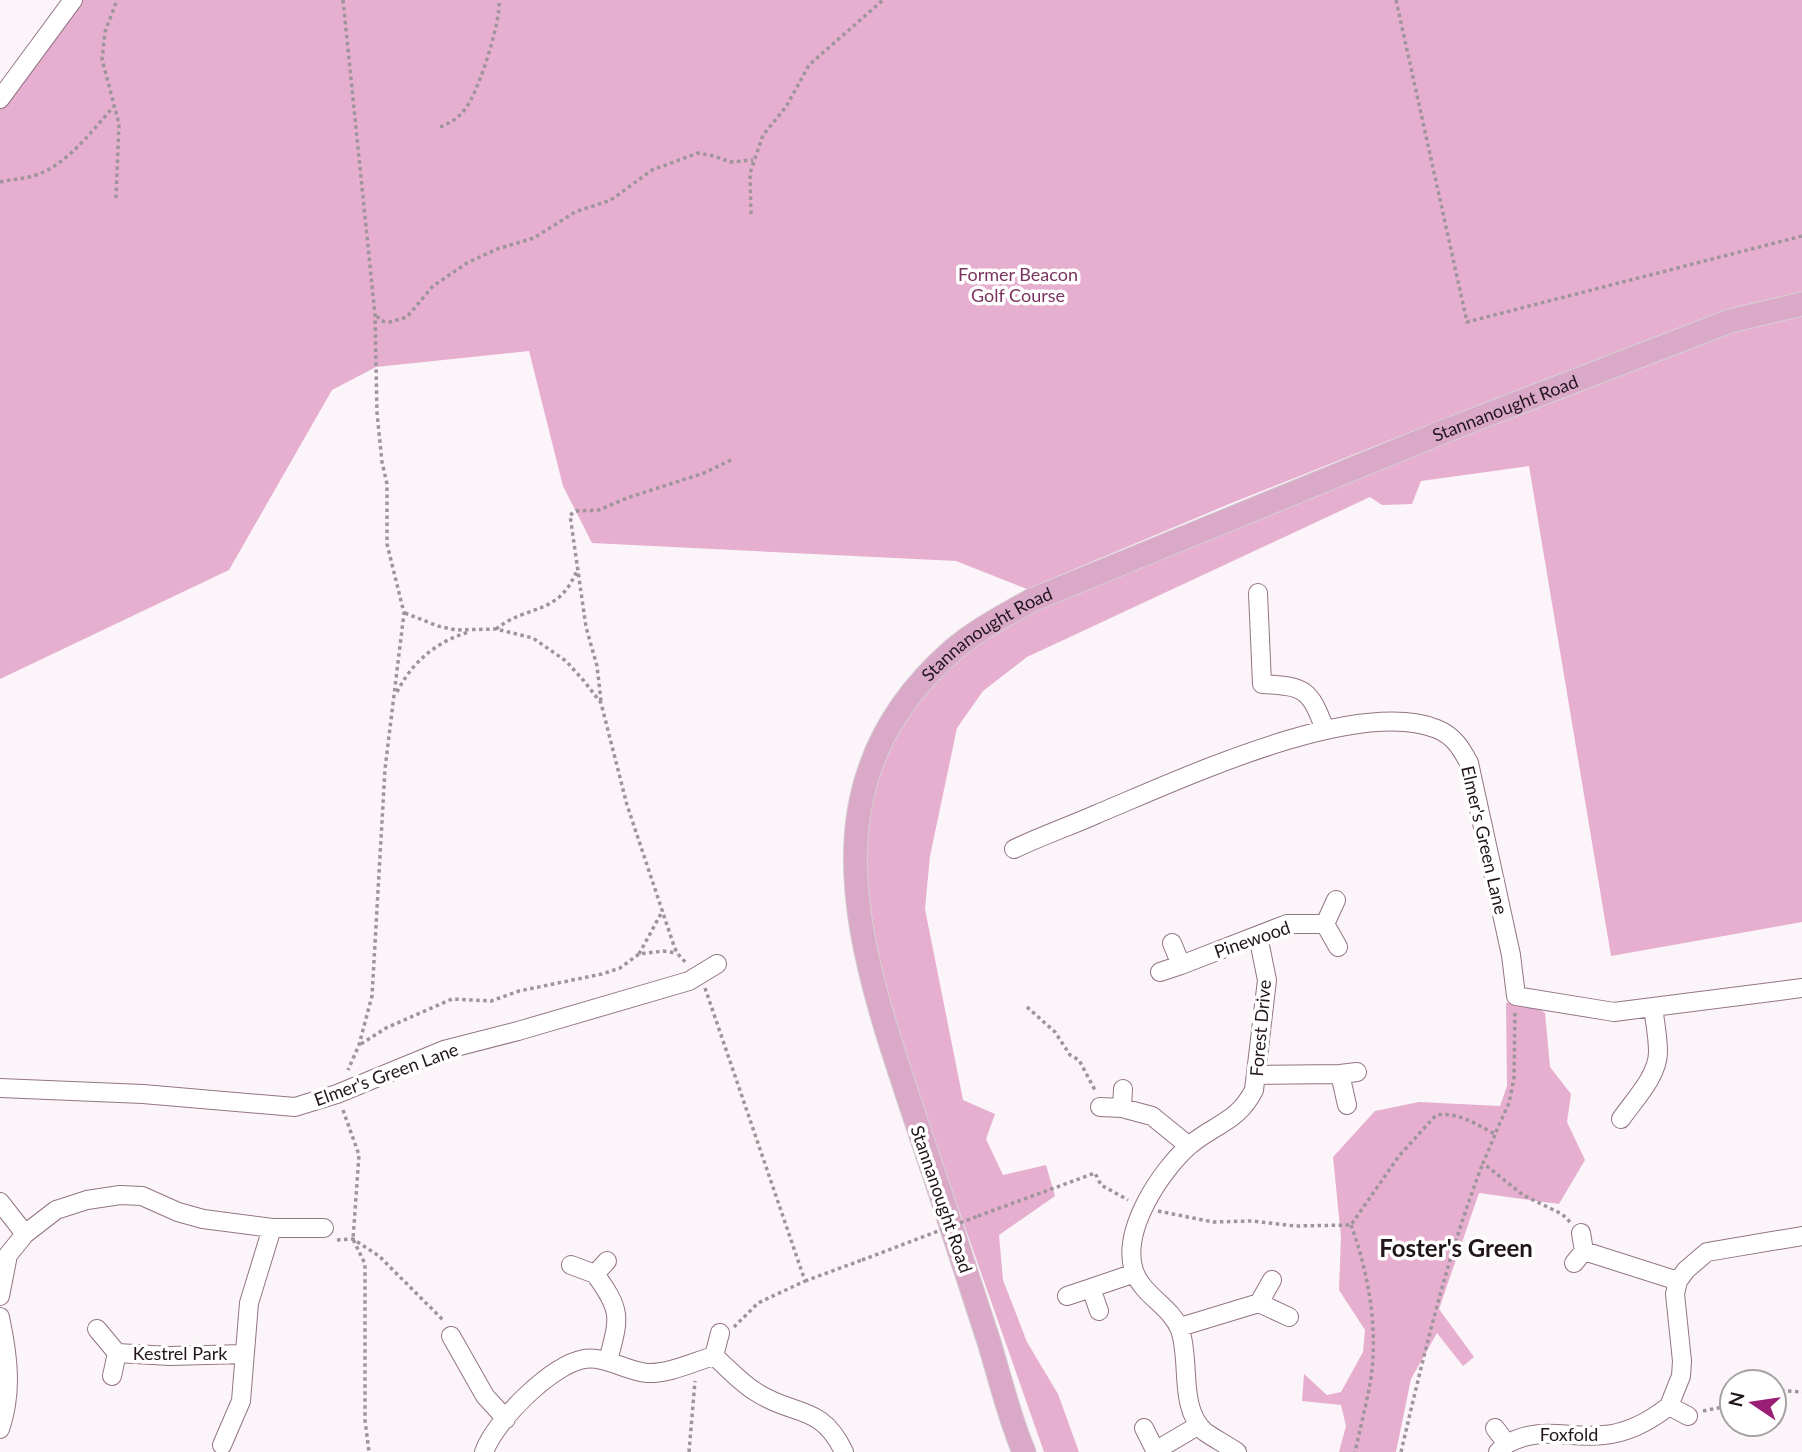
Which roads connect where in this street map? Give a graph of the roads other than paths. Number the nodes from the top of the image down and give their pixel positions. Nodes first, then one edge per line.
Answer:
1 (73, 0) edge
2 (0, 99) edge
3 (1802, 303) edge
4 (1258, 593) dead end
5 (1325, 730) junction
6 (1014, 849) dead end
7 (1336, 900) dead end
8 (1325, 924) junction
9 (1258, 936) junction
10 (1172, 943) dead end
11 (1338, 947) dead end
12 (717, 964) dead end
13 (1181, 965) junction
14 (1160, 972) dead end
15 (1802, 988) edge
16 (1653, 1007) junction
17 (1257, 1075) junction
18 (0, 1088) edge
19 (1123, 1089) dead end
20 (1347, 1105) dead end
21 (1100, 1107) road end
22 (1122, 1108) junction
23 (1621, 1119) dead end
24 (1189, 1146) junction
25 (0, 1202) edge
26 (272, 1228) junction
27 (324, 1228) dead end
28 (1581, 1233) road end
29 (25, 1234) junction
30 (1802, 1236) edge
31 (571, 1265) dead end
32 (1135, 1273) junction
33 (1272, 1280) dead end
34 (1678, 1281) junction
35 (1091, 1288) junction
36 (0, 1296) edge
37 (1067, 1296) dead end
38 (1259, 1303) junction
39 (1099, 1311) dead end
40 (0, 1317) edge
41 (1289, 1317) dead end
42 (1180, 1327) junction
43 (97, 1329) dead end
44 (720, 1333) road end
45 (451, 1336) road end
46 (117, 1353) junction
47 (244, 1354) junction
48 (706, 1359) junction
49 (608, 1361) junction
50 (112, 1376) dead end
51 (1669, 1406) junction
52 (1688, 1416) road end
53 (506, 1419) junction
54 (1199, 1424) junction
55 (1144, 1428) dead end
56 (1495, 1428) dead end
57 (0, 1429) edge
58 (222, 1445) dead end
59 (1021, 1448) edge
60 (1502, 1448) edge
61 (1156, 1451) edge
62 (484, 1452) edge
63 (844, 1452) edge
64 (1237, 1452) edge

1 - 2 street
3 - 59 main road, Stannanought Road
4 - 5 street
5 - 6 street, Elmer's Green Lane
5 - 16 street, Elmer's Green Lane
7 - 8 street
8 - 9 street, Pinewood
8 - 11 street
9 - 13 street, Pinewood
9 - 17 street, Forest Drive
10 - 13 street
12 - 18 street, Elmer's Green Lane
13 - 14 street, Pinewood
15 - 16 street
16 - 23 street
17 - 20 street
17 - 24 street, Forest Drive
19 - 22 street
21 - 22 street
22 - 24 street
24 - 32 street, Forest Drive
25 - 29 street
26 - 27 street
26 - 29 street
26 - 47 street, Kestrel Park
28 - 34 street
29 - 36 street
30 - 34 street
31 - 49 street
32 - 35 street
32 - 42 street
33 - 38 street
34 - 51 street
35 - 37 street
35 - 39 street
38 - 41 street
38 - 42 street
40 - 57 street
42 - 54 street
43 - 46 street, Kestrel Park
44 - 48 street
45 - 53 street
46 - 47 street, Kestrel Park
46 - 50 street, Kestrel Park
47 - 58 street, Kestrel Park
48 - 49 street
48 - 63 street
49 - 53 street
51 - 52 street
51 - 60 street, Foxfold
53 - 62 street
54 - 61 street
54 - 64 street
55 - 61 street
56 - 60 street, Foxfold

